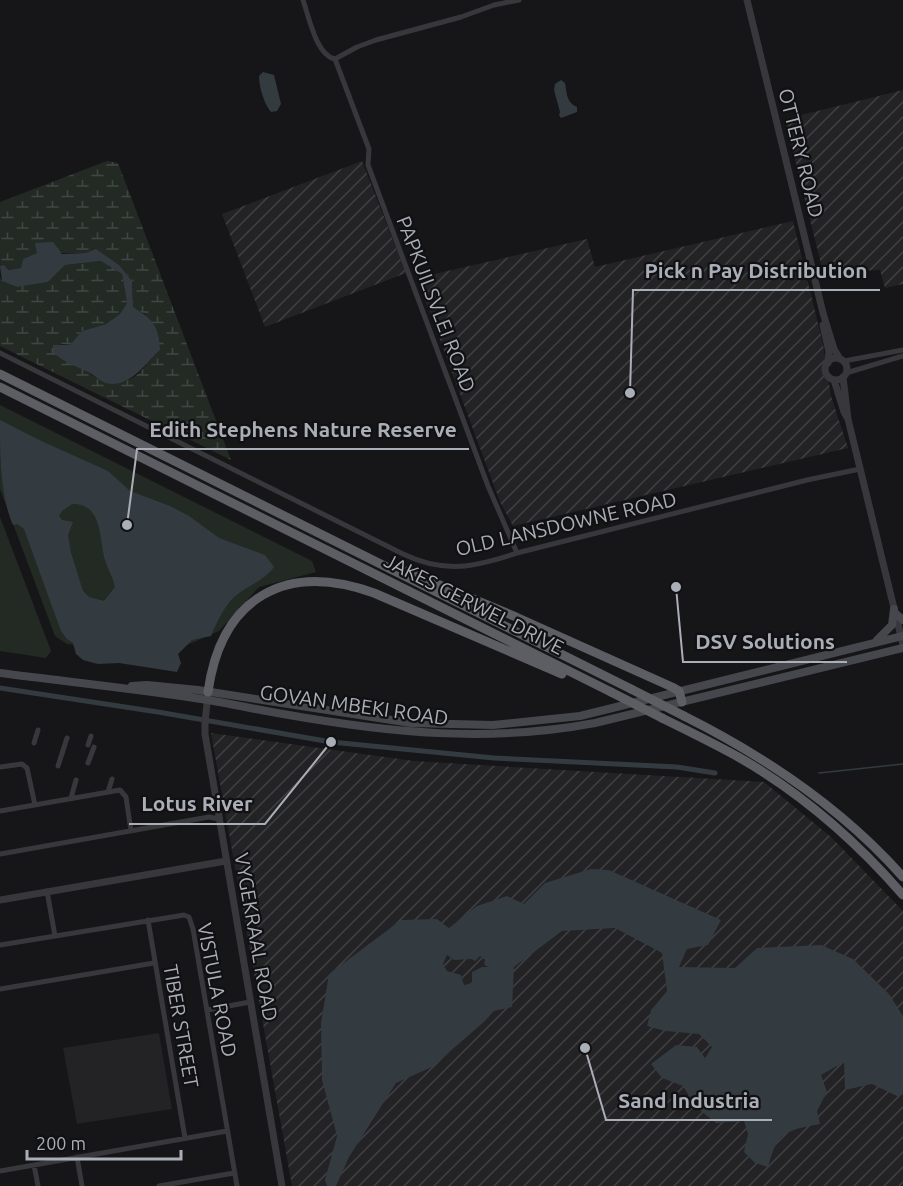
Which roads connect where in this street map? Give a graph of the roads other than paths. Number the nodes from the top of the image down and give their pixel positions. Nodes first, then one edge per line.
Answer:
1 (303, 0) edge
2 (519, 0) edge
3 (747, 0) edge
4 (335, 59) junction
5 (823, 313) junction
6 (903, 351) edge
7 (0, 353) edge
8 (903, 356) edge
9 (842, 360) junction
10 (828, 363) junction
11 (0, 374) edge
12 (845, 375) junction
13 (834, 380) junction
14 (0, 387) edge
15 (848, 419) junction
16 (860, 469) junction
17 (335, 541) junction
18 (517, 553) junction
19 (895, 611) junction
20 (903, 620) edge
21 (902, 642) edge
22 (873, 643) junction
23 (0, 673) edge
24 (607, 691) junction
25 (679, 691) junction
26 (207, 696) junction
27 (682, 702) junction
28 (38, 730) dead end
29 (91, 736) dead end
30 (67, 738) dead end
31 (34, 743) dead end
32 (88, 763) dead end
33 (58, 766) dead end
34 (0, 767) edge
35 (112, 779) dead end
36 (76, 780) dead end
37 (108, 792) junction
38 (71, 798) junction
39 (35, 805) junction
40 (0, 811) edge
41 (219, 819) junction
42 (131, 831) junction
43 (0, 854) edge
44 (226, 861) junction
45 (903, 877) edge
46 (47, 891) junction
47 (903, 895) edge
48 (0, 900) edge
49 (148, 920) junction
50 (55, 936) junction
51 (0, 945) edge
52 (154, 963) junction
53 (0, 989) edge
54 (250, 1002) junction
55 (207, 1010) junction
56 (227, 1131) junction
57 (185, 1138) junction
58 (76, 1157) junction
59 (34, 1165) junction
60 (0, 1171) edge
61 (234, 1173) junction
62 (38, 1186) edge
63 (81, 1186) edge
64 (159, 1186) edge
65 (237, 1186) edge
66 (282, 1186) edge

1 - 4 street
2 - 4 street
3 - 5 street, OTTERY ROAD
4 - 18 street, PAPKUILSVLEI ROAD
5 - 9 street, OTTERY ROAD
5 - 10 street, OTTERY ROAD
6 - 9 street
7 - 18 street, OLD LANSDOWNE ROAD
8 - 12 street
9 - 10 street
9 - 12 street
10 - 13 street
11 - 17 highway, JAKES GERWEL DRIVE
12 - 13 street
12 - 15 street
13 - 15 street
14 - 24 highway, JAKES GERWEL DRIVE
15 - 16 street
16 - 18 street, OLD LANSDOWNE ROAD
16 - 19 street
17 - 25 highway
17 - 45 highway, JAKES GERWEL DRIVE, bridge
19 - 20 main road
19 - 21 street
19 - 22 main road
21 - 22 main road, GOVAN MBEKI ROAD
21 - 27 main road, GOVAN MBEKI ROAD
22 - 25 main road, GOVAN MBEKI ROAD
23 - 26 main road, GOVAN MBEKI ROAD
24 - 26 highway
24 - 47 highway, JAKES GERWEL DRIVE, bridge
25 - 26 main road, GOVAN MBEKI ROAD
25 - 27 highway
26 - 27 main road, GOVAN MBEKI ROAD
26 - 41 street, VYGEKRAAL ROAD
28 - 31 street
29 - 32 street
30 - 33 street
34 - 39 street
35 - 37 street
36 - 38 street
37 - 38 street
37 - 42 street
38 - 39 street
39 - 40 street
41 - 42 street
41 - 44 street, VYGEKRAAL ROAD
42 - 43 street
44 - 46 street
44 - 54 street, VYGEKRAAL ROAD
46 - 48 street
46 - 50 street
49 - 50 street, VISTULA ROAD
49 - 52 street, TIBER STREET
49 - 55 street, VISTULA ROAD
50 - 51 street, VISTULA ROAD
52 - 53 street
52 - 57 street, TIBER STREET
54 - 55 street
54 - 66 street, VYGEKRAAL ROAD
55 - 56 street, VISTULA ROAD
56 - 57 street
56 - 61 street, VISTULA ROAD
57 - 58 street
58 - 59 street
58 - 63 street
59 - 60 street
59 - 62 street
61 - 64 street
61 - 65 street, VISTULA ROAD

